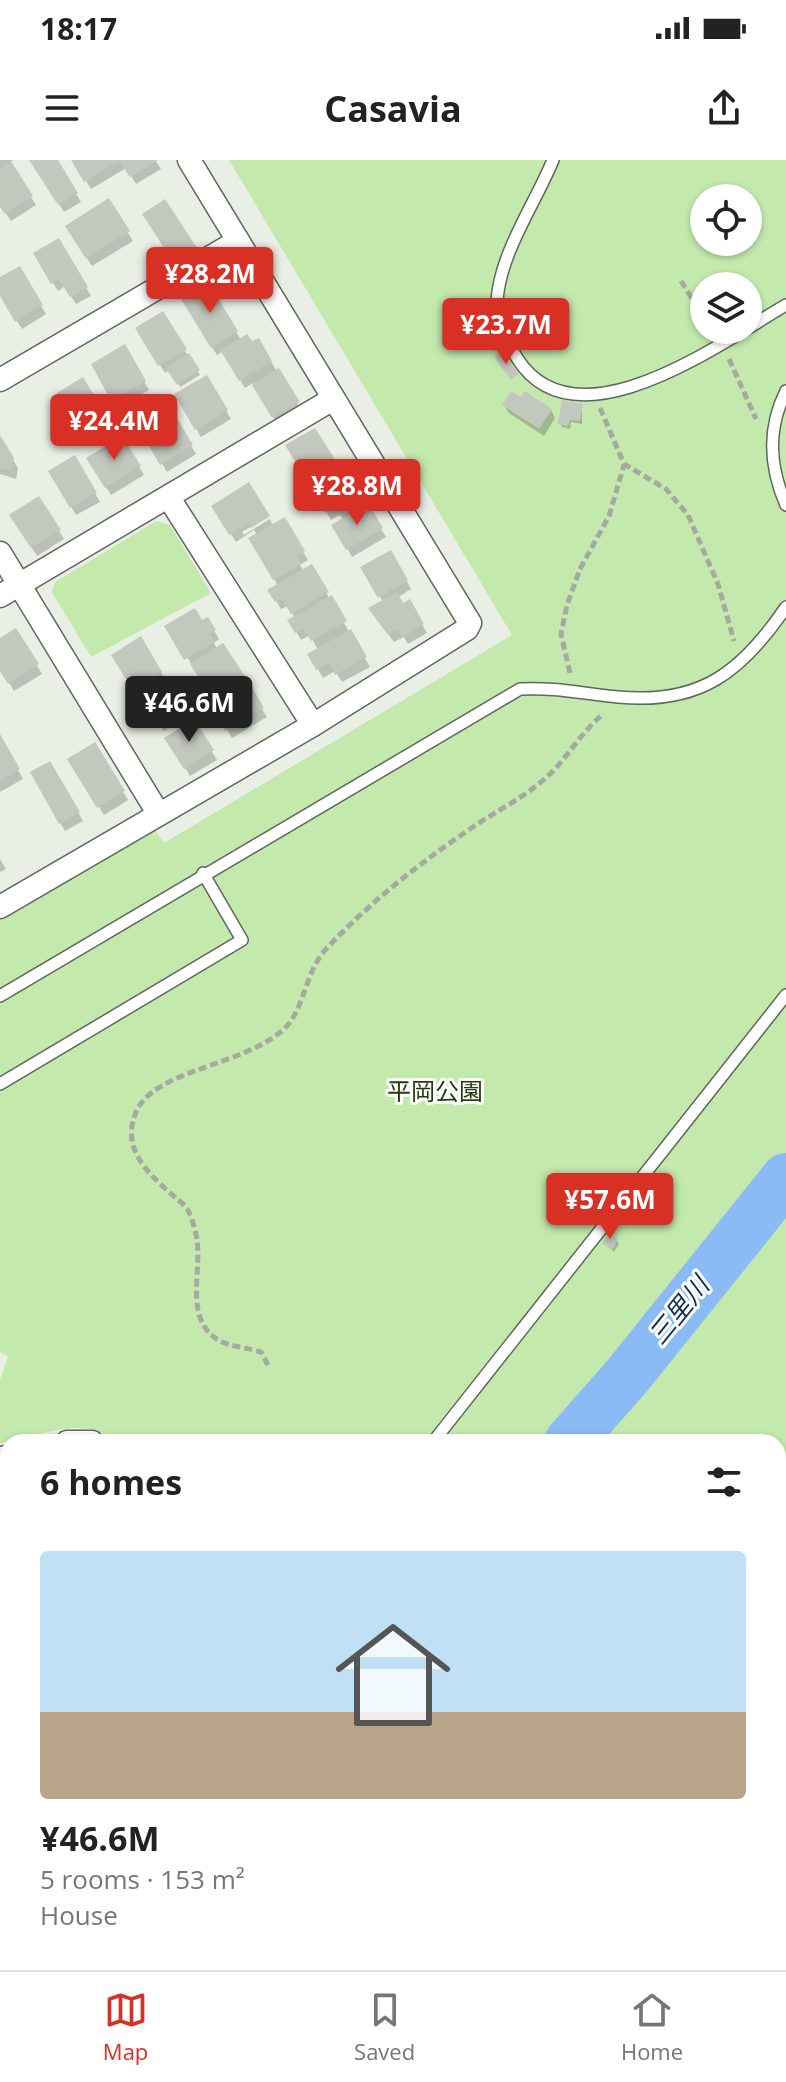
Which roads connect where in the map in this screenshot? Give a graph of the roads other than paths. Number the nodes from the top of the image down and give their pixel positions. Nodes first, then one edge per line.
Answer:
1 (189, 160) edge
2 (553, 160) edge
3 (238, 241) junction
4 (786, 305) edge
5 (0, 380) edge
6 (786, 391) edge
7 (333, 399) junction
8 (169, 498) junction
9 (786, 505) edge
10 (0, 553) edge
11 (10, 590) edge
12 (786, 607) edge
13 (313, 725) junction
14 (158, 813) junction
15 (203, 873) junction
16 (0, 907) edge
17 (786, 995) edge
18 (0, 996) edge
19 (0, 1084) edge
20 (439, 1434) edge

1 - 3 street
2 - 4 lane
3 - 5 street
3 - 7 street
6 - 9 lane
7 - 8 street
7 - 13 street
8 - 11 street
8 - 13 street
10 - 11 street
11 - 14 street
12 - 15 lane
13 - 14 street
14 - 16 street
15 - 18 lane
15 - 19 lane
17 - 20 lane

